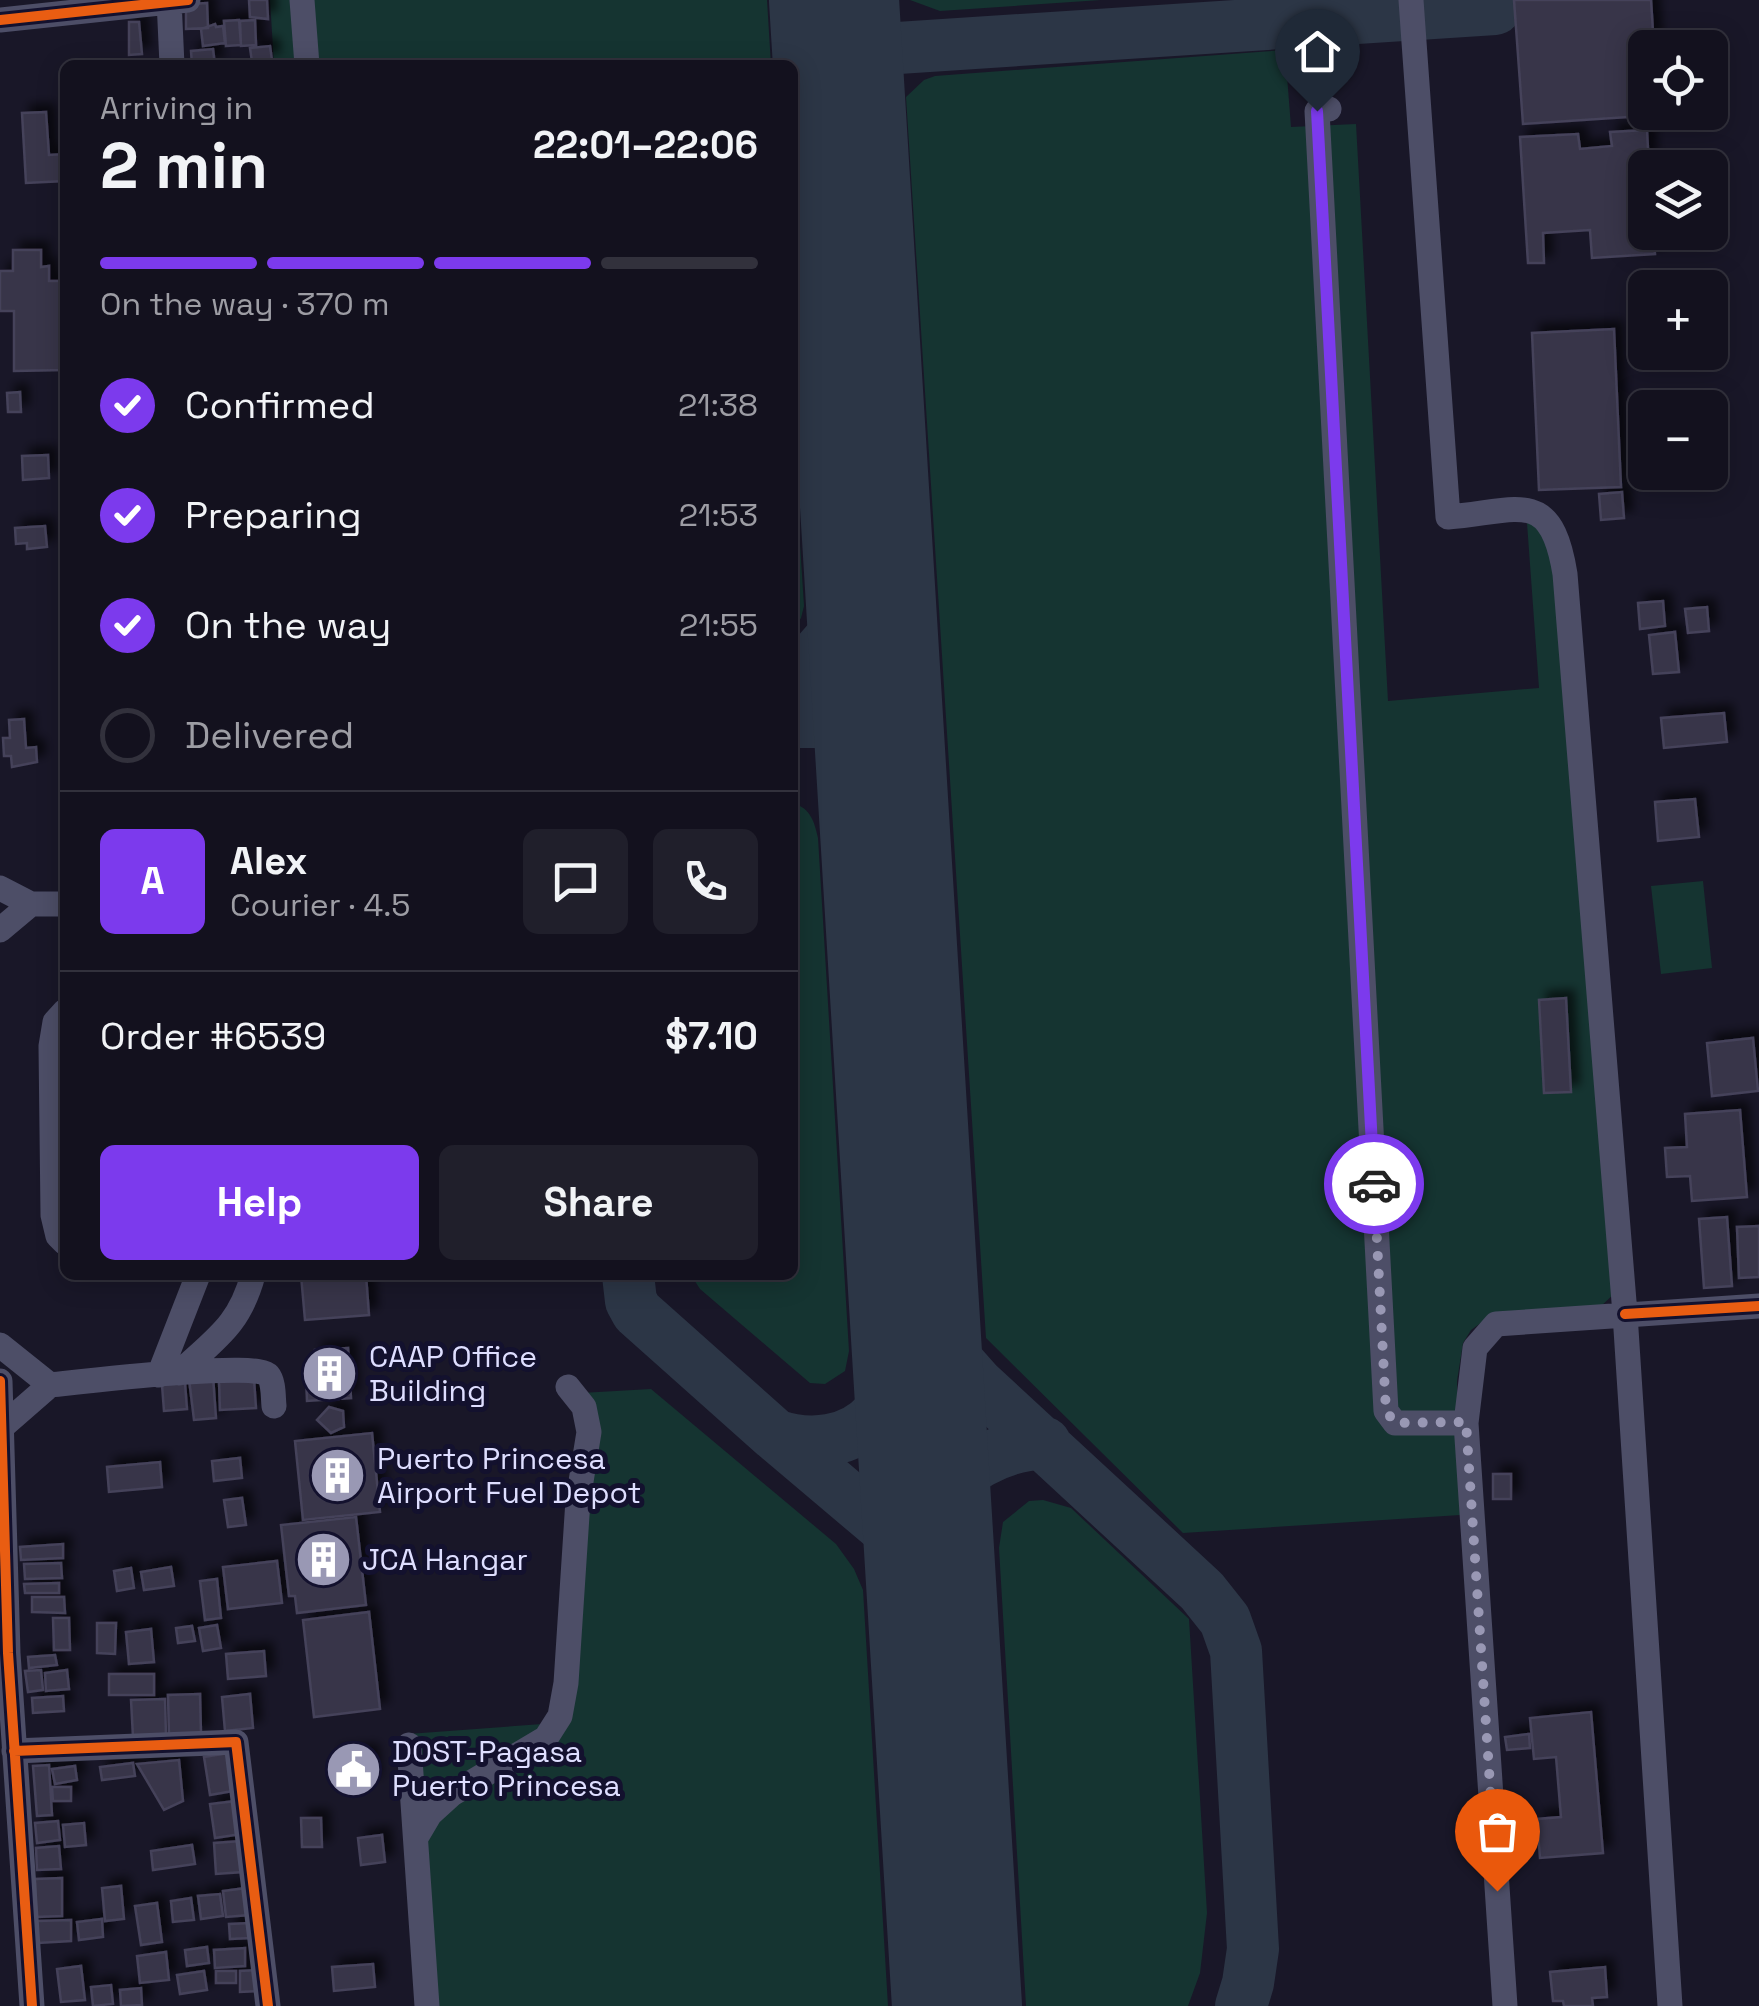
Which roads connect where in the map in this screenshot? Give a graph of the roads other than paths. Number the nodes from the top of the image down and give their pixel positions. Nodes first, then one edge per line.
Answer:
1 (302, 0) edge
2 (1412, 0) edge
3 (175, 1) edge
4 (0, 20) edge
5 (172, 60) edge
6 (306, 60) edge
7 (1329, 109) dead end
8 (0, 888) edge
9 (31, 904) junction
10 (60, 904) edge
11 (0, 930) edge
12 (60, 1016) edge
13 (60, 1238) edge
14 (197, 1280) edge
15 (252, 1280) edge
16 (1759, 1306) edge
17 (1625, 1314) junction
18 (0, 1345) edge
19 (169, 1374) junction
20 (0, 1381) edge
21 (50, 1385) junction
22 (568, 1387) dead end
23 (274, 1406) dead end
24 (1466, 1422) junction
25 (3, 1426) junction
26 (4, 1653) edge
27 (409, 1745) dead end
28 (14, 1750) junction
29 (416, 1836) junction
30 (32, 2006) edge
31 (268, 2006) edge
32 (427, 2006) edge
33 (1505, 2006) edge
34 (1670, 2006) edge

1 - 6 street
2 - 17 street
3 - 4 street
3 - 5 street
7 - 24 street
8 - 9 street
9 - 10 street
9 - 11 street
12 - 13 street
14 - 19 street
15 - 19 street
16 - 17 street
17 - 24 street
17 - 34 street
18 - 21 street
19 - 21 street
19 - 23 street
20 - 25 street
21 - 25 street
22 - 29 street
24 - 33 street
25 - 26 street
26 - 28 street
27 - 29 street
28 - 30 street
28 - 31 street
29 - 32 street

